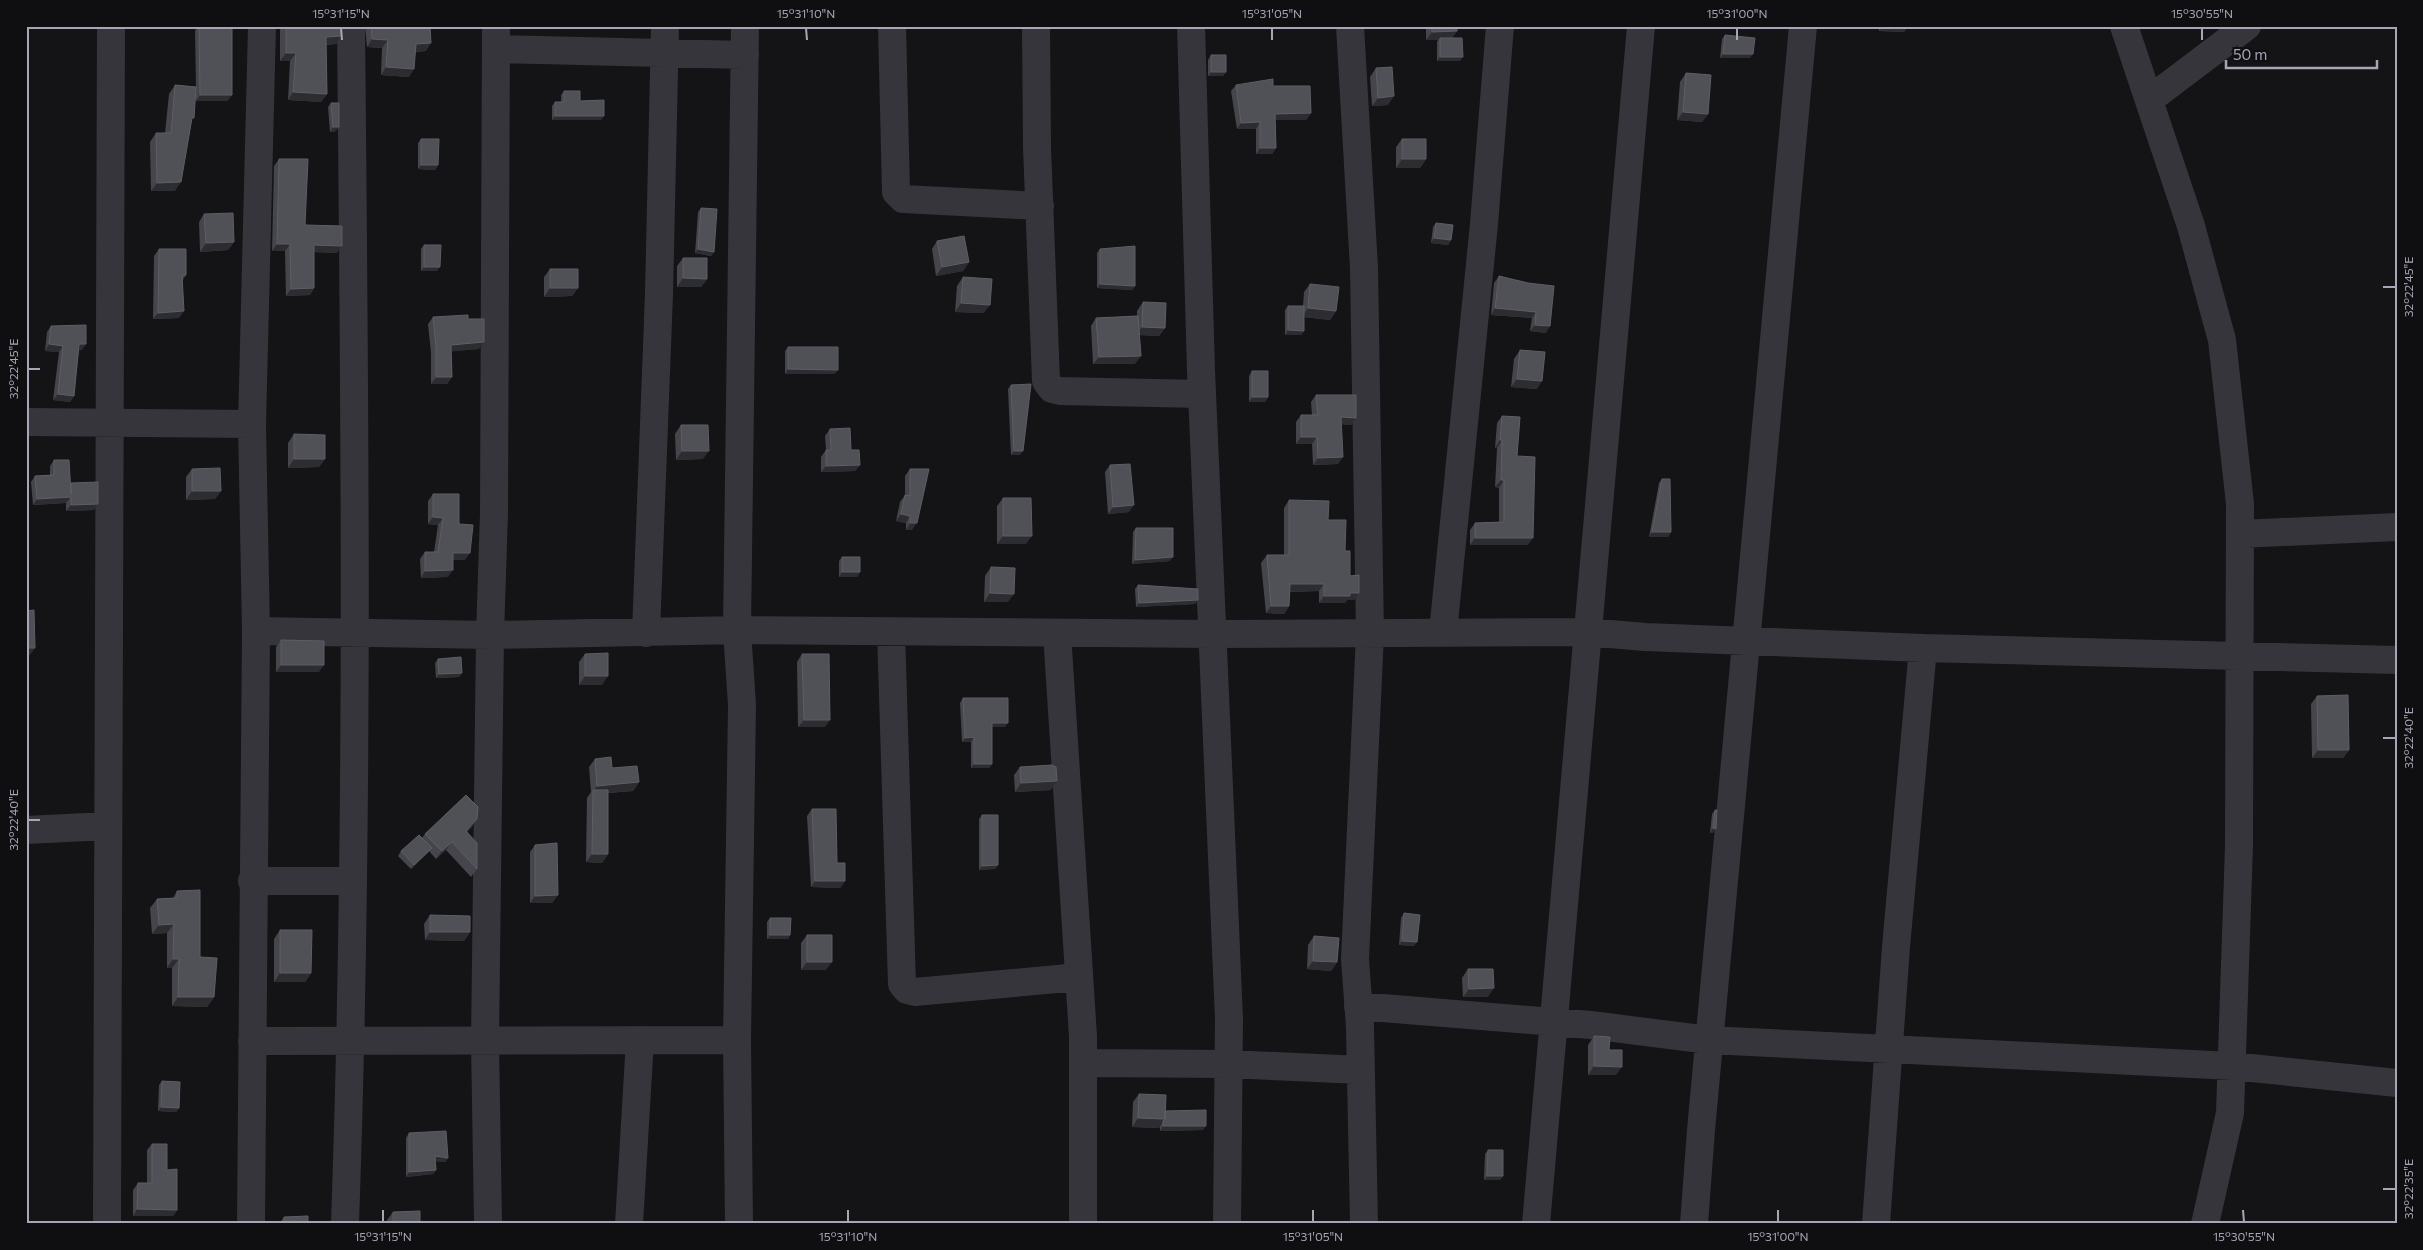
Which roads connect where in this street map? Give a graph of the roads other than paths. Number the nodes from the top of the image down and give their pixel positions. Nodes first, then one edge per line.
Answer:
1 (111, 26) edge
2 (262, 26) edge
3 (351, 26) edge
4 (665, 26) edge
5 (745, 26) edge
6 (892, 26) edge
7 (1036, 26) edge
8 (1191, 26) edge
9 (1350, 26) edge
10 (1500, 26) edge
11 (1641, 26) edge
12 (1803, 26) edge
13 (2124, 26) edge
14 (2247, 26) edge
15 (496, 37) edge
16 (666, 53) junction
17 (745, 56) junction
18 (2149, 100) junction
19 (1040, 206) junction
20 (1202, 394) junction
21 (26, 422) edge
22 (109, 424) junction
23 (252, 424) junction
24 (2397, 527) edge
25 (2240, 534) junction
26 (737, 630) junction
27 (256, 631) junction
28 (356, 632) junction
29 (891, 632) junction
30 (1443, 632) junction
31 (1587, 632) junction
32 (646, 633) junction
33 (1058, 633) junction
34 (1212, 634) junction
35 (1370, 634) junction
36 (490, 635) junction
37 (1745, 641) junction
38 (1923, 648) junction
39 (2241, 656) junction
40 (2397, 660) edge
41 (107, 826) junction
42 (26, 830) edge
43 (252, 880) junction
44 (352, 881) junction
45 (1079, 977) junction
46 (1358, 1006) junction
47 (1552, 1022) junction
48 (640, 1040) junction
49 (737, 1040) junction
50 (1709, 1040) junction
51 (252, 1041) junction
52 (350, 1041) junction
53 (485, 1042) junction
54 (1888, 1050) junction
55 (1083, 1063) junction
56 (1229, 1064) junction
57 (2232, 1066) junction
58 (1361, 1070) junction
59 (2397, 1083) edge
60 (107, 1224) edge
61 (251, 1224) edge
62 (345, 1224) edge
63 (488, 1224) edge
64 (629, 1224) edge
65 (739, 1224) edge
66 (1083, 1224) edge
67 (1227, 1224) edge
68 (1364, 1224) edge
69 (1536, 1224) edge
70 (1694, 1224) edge
71 (1876, 1224) edge
72 (2205, 1224) edge

1 - 22 street
2 - 23 street
3 - 28 street
4 - 16 street
5 - 17 street
6 - 19 street
7 - 19 street
8 - 20 street
9 - 35 street
10 - 30 street
11 - 31 street
12 - 37 street
13 - 18 street
14 - 18 street
15 - 16 street
15 - 36 street
16 - 17 street
16 - 32 street
17 - 26 street
18 - 25 street
19 - 20 street
20 - 34 street
21 - 22 street
22 - 23 street
22 - 41 street
23 - 27 street
24 - 25 street
25 - 39 street
26 - 29 street
26 - 32 street
26 - 49 street
27 - 28 street
27 - 43 street
28 - 36 street
28 - 44 street
29 - 33 street
29 - 45 street
30 - 31 street
30 - 35 street
31 - 37 street
31 - 47 street
32 - 36 street
33 - 34 street
33 - 45 street
34 - 35 street
34 - 56 street
35 - 46 street
36 - 53 street
37 - 38 street
37 - 50 street
38 - 39 street
38 - 54 street
39 - 40 street
39 - 57 street
41 - 42 street
41 - 60 street
43 - 44 street
43 - 51 street
44 - 52 street
45 - 55 street
46 - 47 street
46 - 58 street
47 - 50 street
47 - 69 street
48 - 49 street
48 - 53 street
48 - 64 street
49 - 65 street
50 - 54 street
50 - 70 street
51 - 52 street
51 - 61 street
52 - 53 street
52 - 62 street
53 - 63 street
54 - 57 street
54 - 71 street
55 - 56 street
55 - 66 street
56 - 58 street
56 - 67 street
57 - 59 street
57 - 72 street
58 - 68 street

